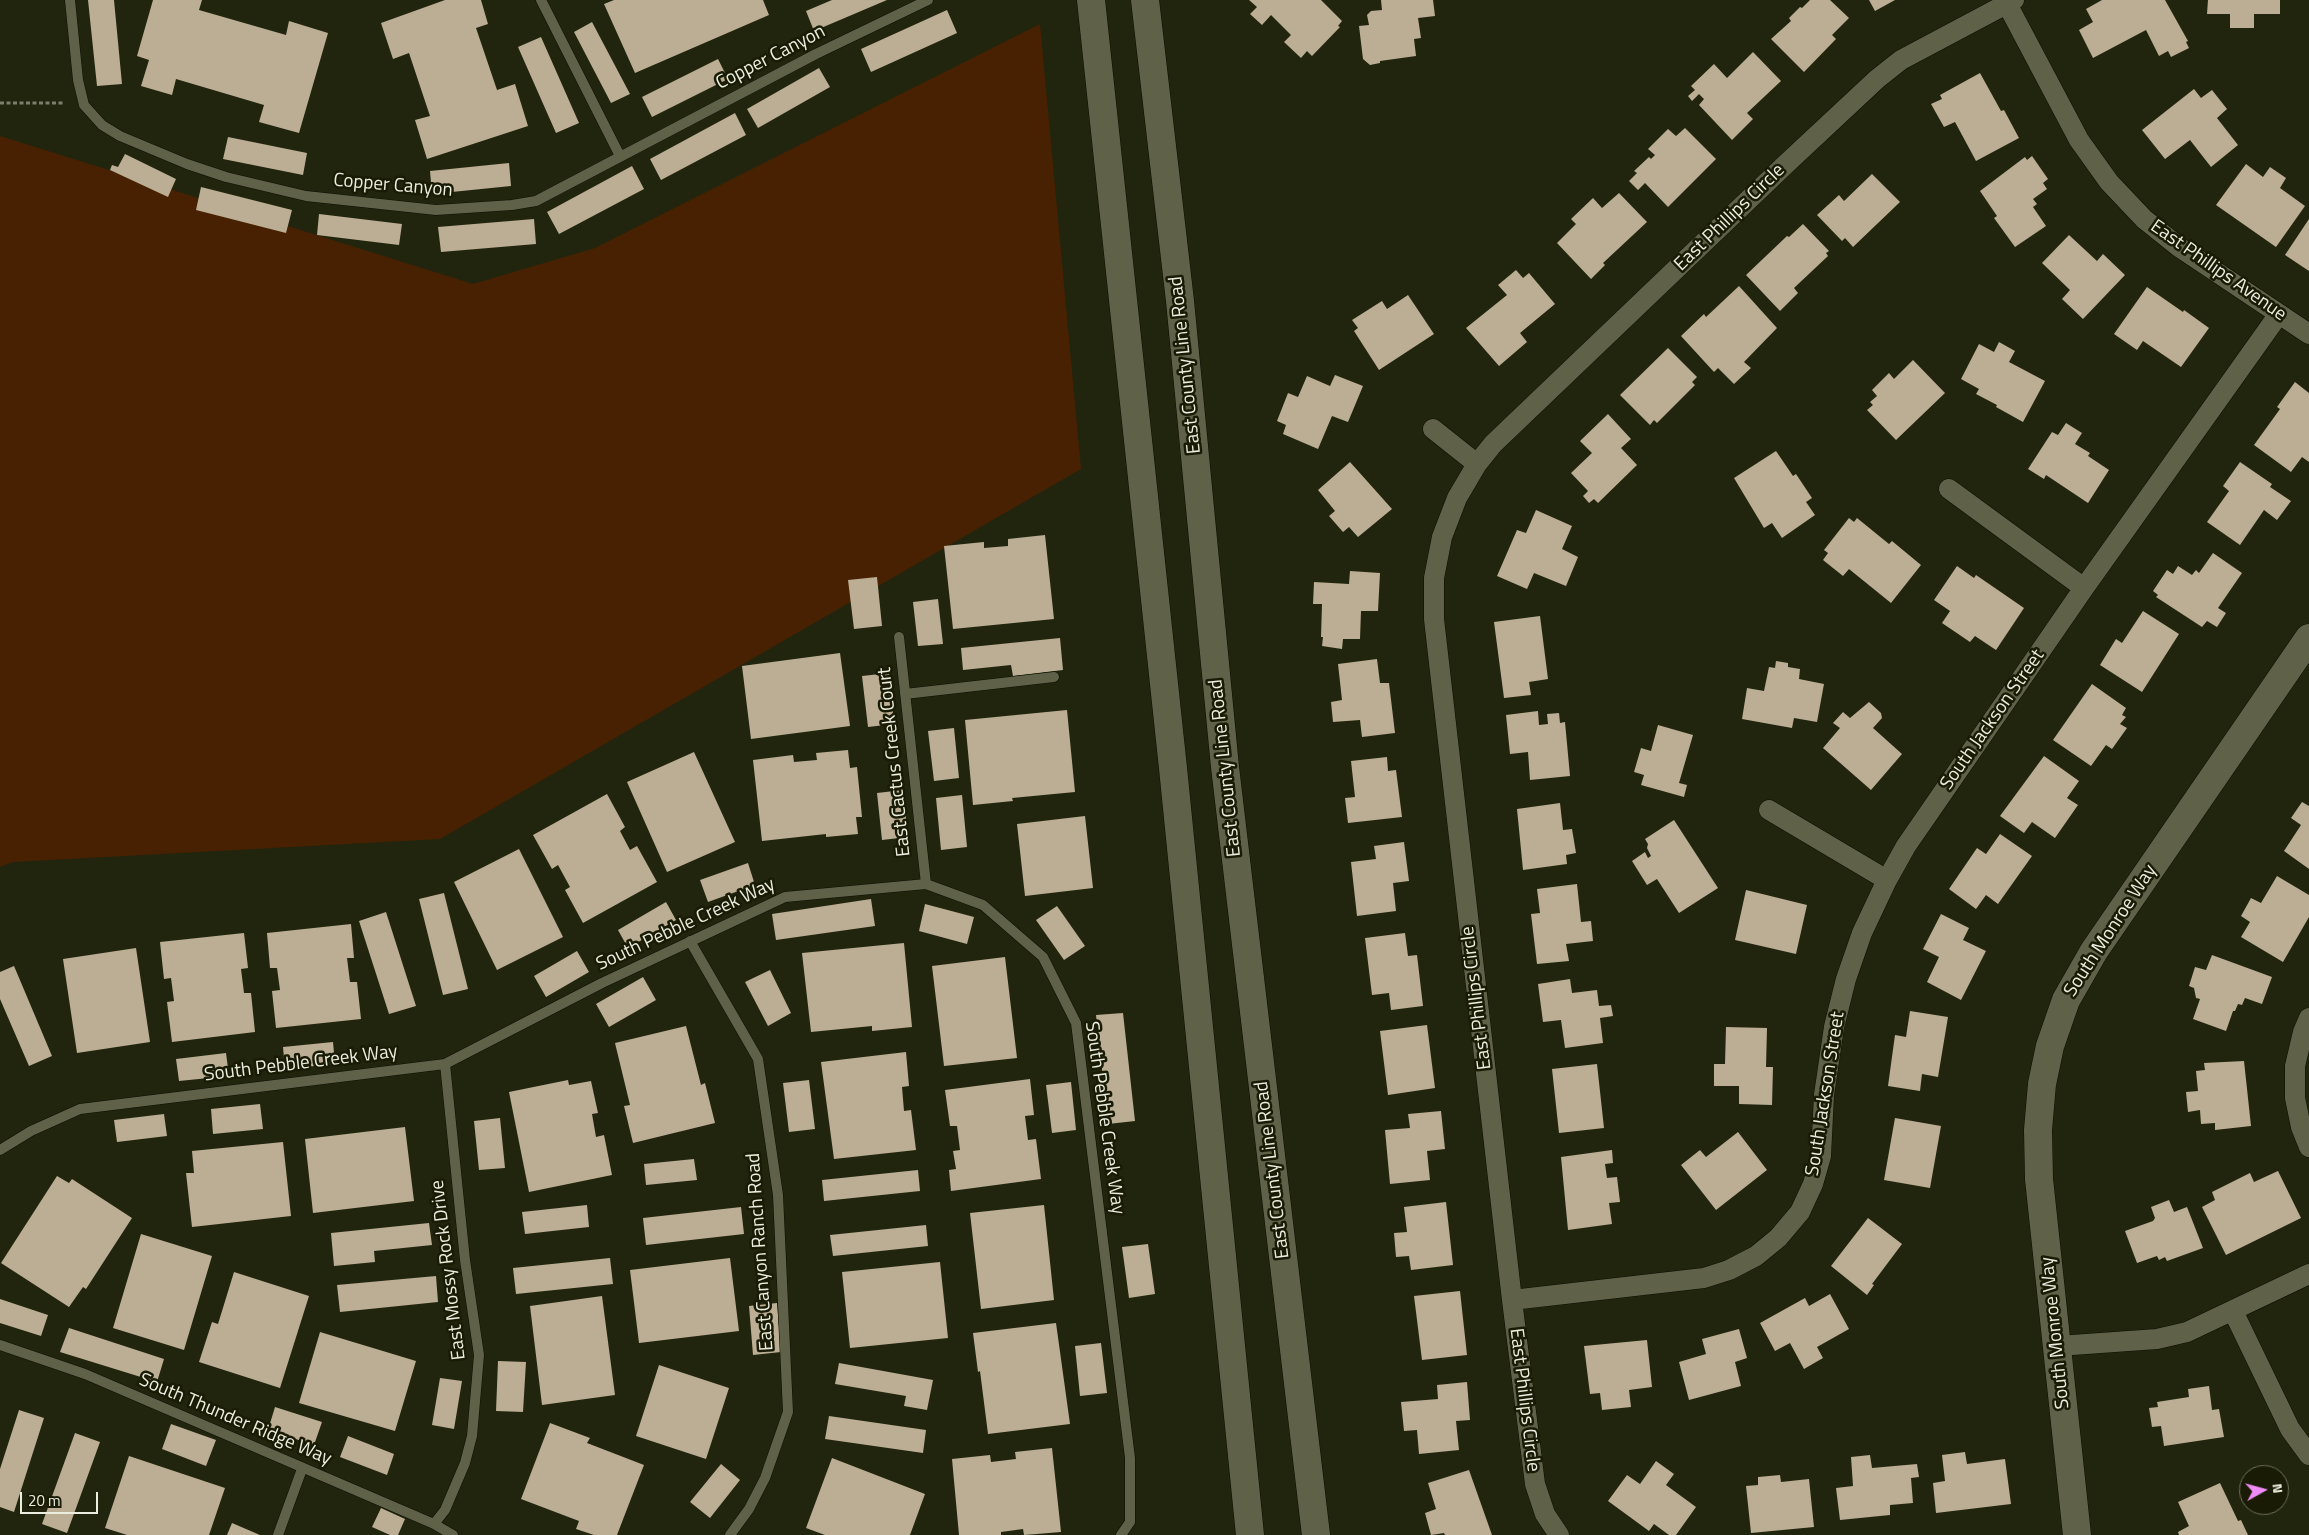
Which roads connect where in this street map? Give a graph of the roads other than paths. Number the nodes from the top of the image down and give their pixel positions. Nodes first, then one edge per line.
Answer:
1 (70, 0) edge
2 (541, 0) edge
3 (928, 0) edge
4 (1091, 0) edge
5 (1145, 0) edge
6 (2008, 1) edge
7 (620, 156) junction
8 (2279, 314) junction
9 (2309, 334) edge
10 (1433, 429) dead end
11 (1477, 464) junction
12 (1949, 489) dead end
13 (2084, 588) junction
14 (899, 637) dead end
15 (2309, 638) edge
16 (1054, 677) dead end
17 (905, 694) junction
18 (1769, 810) dead end
19 (1887, 880) junction
20 (926, 884) junction
21 (690, 941) junction
22 (2309, 1018) edge
23 (444, 1064) junction
24 (2309, 1148) edge
25 (0, 1150) edge
26 (2309, 1274) edge
27 (1512, 1300) junction
28 (2233, 1311) junction
29 (0, 1346) edge
30 (2058, 1346) junction
31 (2309, 1455) edge
32 (302, 1468) junction
33 (434, 1524) junction
34 (278, 1535) edge
35 (453, 1535) edge
36 (730, 1535) edge
37 (1121, 1535) edge
38 (1250, 1535) edge
39 (1316, 1535) edge
40 (1559, 1535) edge
41 (2077, 1535) edge

1 - 7 lane, Copper Canyon
2 - 7 lane
3 - 7 lane, Copper Canyon
4 - 38 main road
5 - 39 main road, East County Line Road
6 - 8 street, East Phillips Avenue
6 - 11 street, East Phillips Circle
8 - 9 street, East Phillips Avenue
8 - 13 street, South Jackson Street
10 - 11 street
11 - 27 street, East Phillips Circle
12 - 13 street
13 - 19 street, South Jackson Street
14 - 17 lane, East Cactus Creek Court
15 - 30 main road, South Monroe Way
16 - 17 lane
17 - 20 lane, East Cactus Creek Court
18 - 19 street
19 - 27 street, South Jackson Street
20 - 21 lane, South Pebble Creek Way
20 - 37 lane, South Pebble Creek Way
21 - 23 lane, South Pebble Creek Way
21 - 36 lane, East Canyon Ranch Road
22 - 24 street
23 - 25 lane, South Pebble Creek Way
23 - 33 lane, East Mossy Rock Drive
26 - 28 street
27 - 40 street, East Phillips Circle
28 - 30 street
28 - 31 street
29 - 32 lane, South Thunder Ridge Way
30 - 41 main road, South Monroe Way
32 - 33 lane, South Thunder Ridge Way
32 - 34 lane
33 - 35 lane, South Thunder Ridge Way

